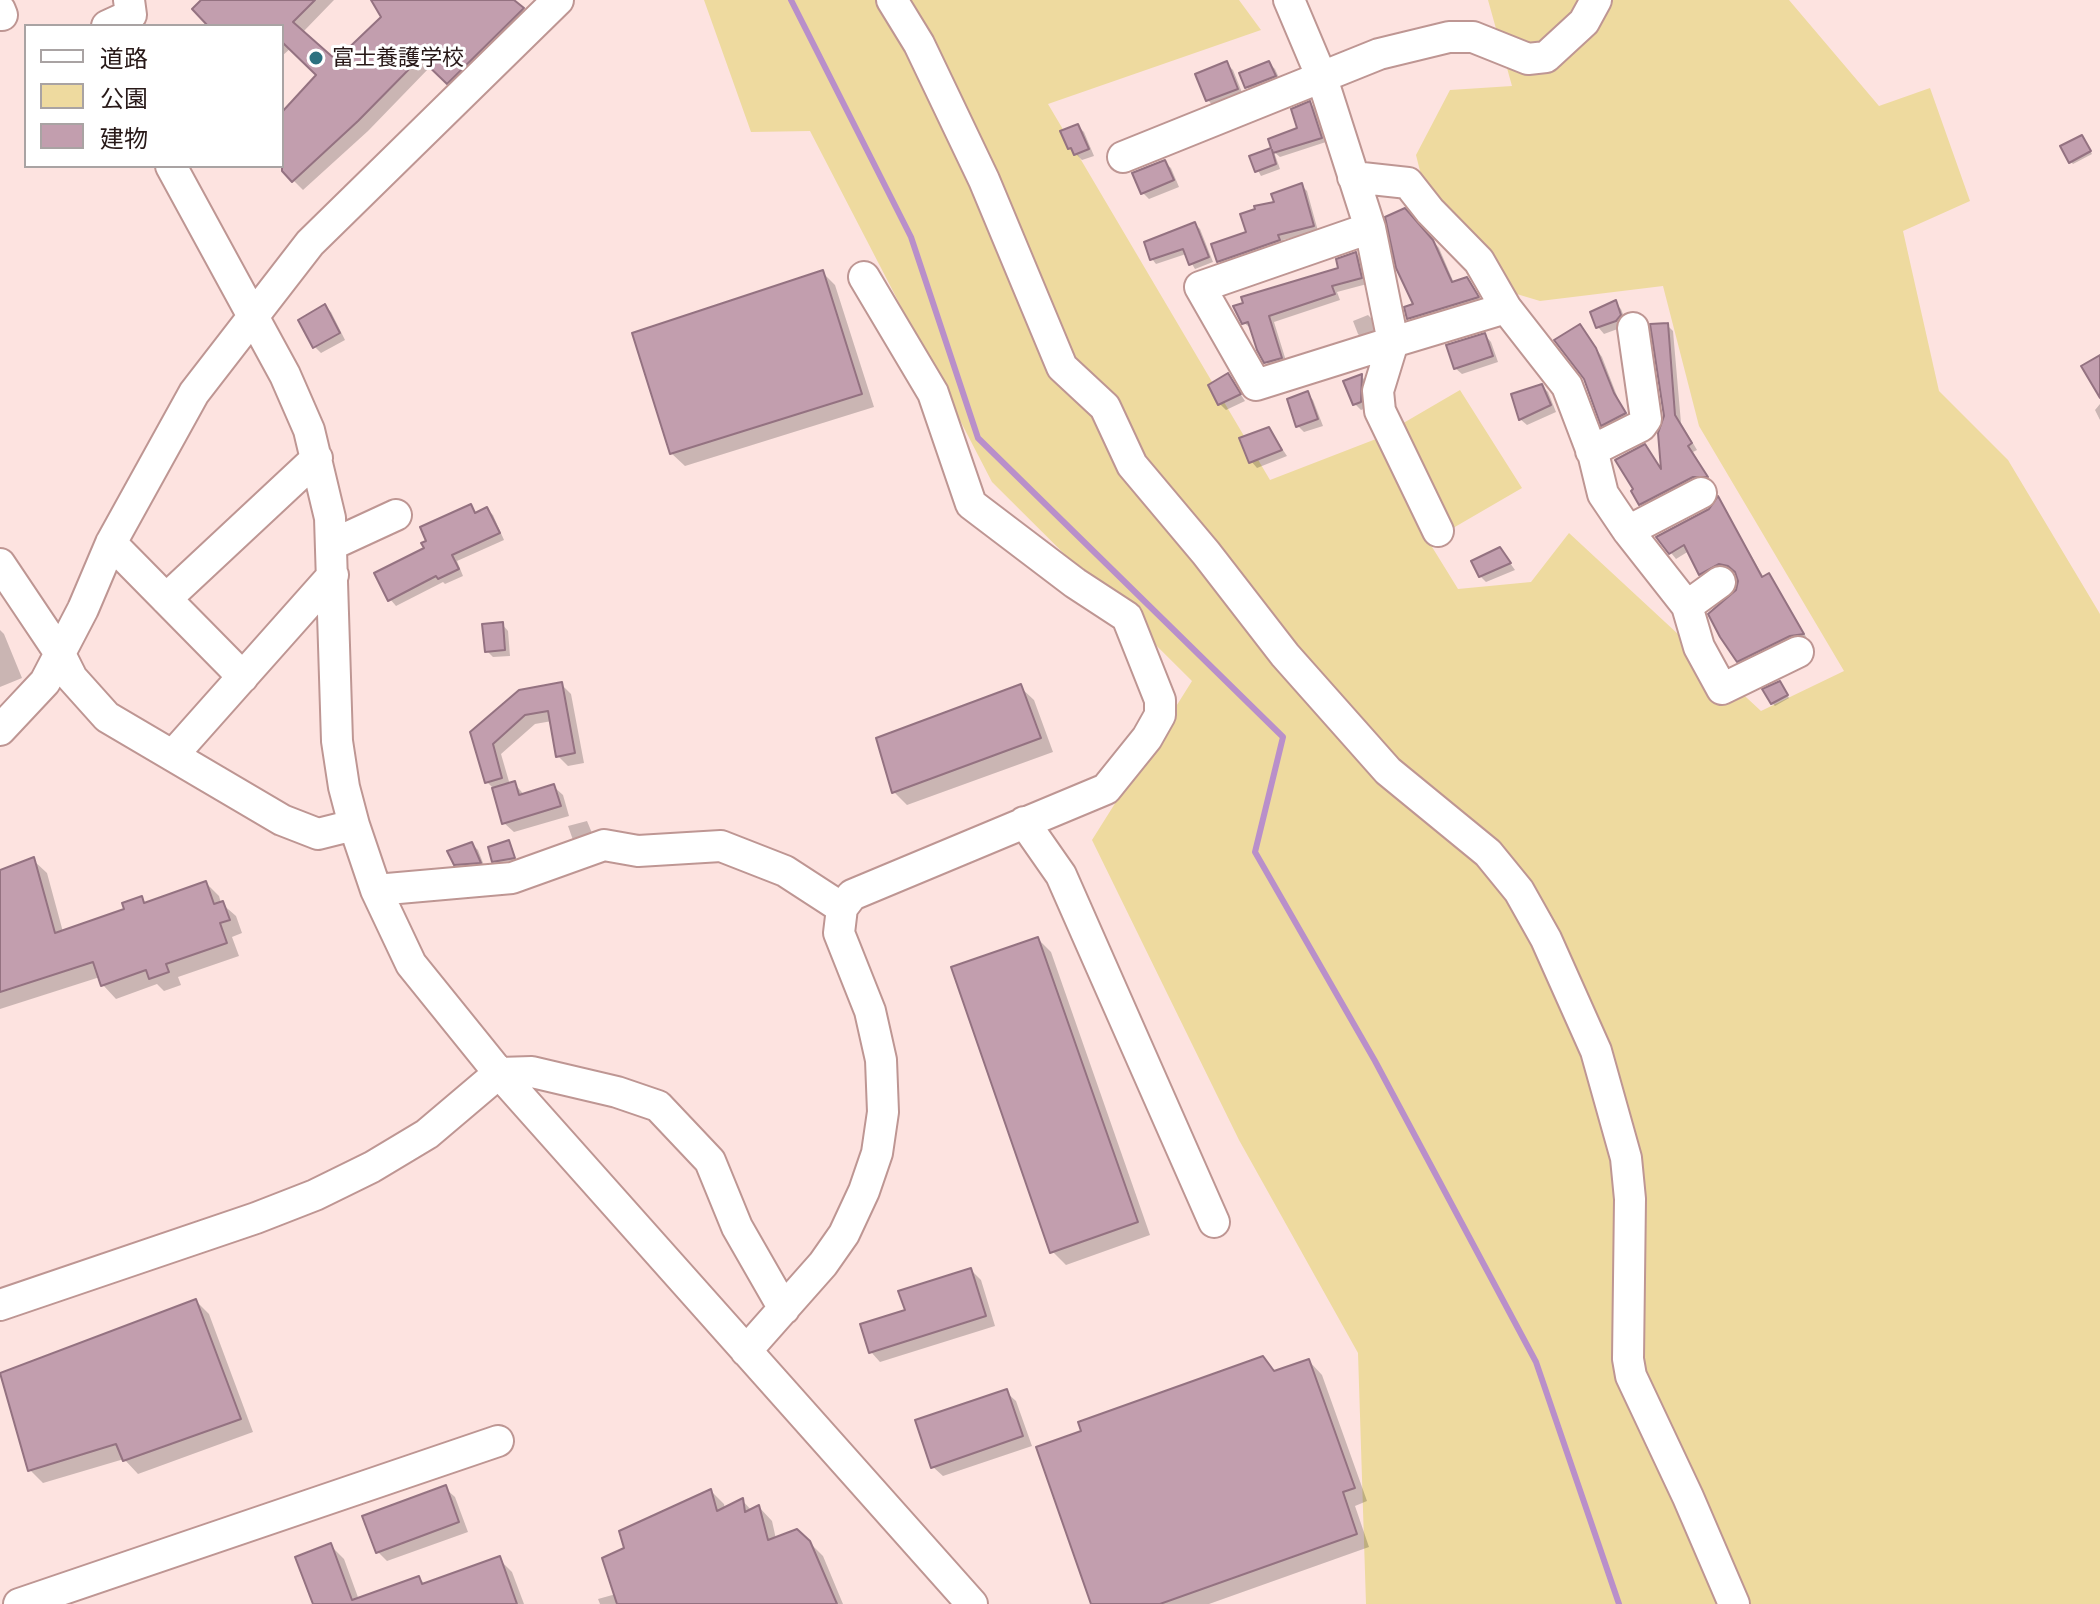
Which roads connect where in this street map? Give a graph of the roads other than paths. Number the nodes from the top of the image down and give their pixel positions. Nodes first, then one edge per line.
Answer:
1 (98, 0) edge
2 (129, 0) edge
3 (558, 0) edge
4 (892, 0) edge
5 (1289, 0) edge
6 (1596, 0) edge
7 (105, 24) edge
8 (111, 24) edge
9 (1322, 78) junction
10 (1123, 157) dead end
11 (172, 168) edge
12 (1353, 177) junction
13 (1370, 228) junction
14 (864, 277) dead end
15 (1506, 308) junction
16 (253, 318) junction
17 (1633, 328) dead end
18 (1393, 342) junction
19 (1591, 451) junction
20 (317, 458) junction
21 (1701, 493) dead end
22 (396, 515) dead end
23 (1438, 531) dead end
24 (1628, 531) junction
25 (111, 543) junction
26 (331, 545) junction
27 (0, 564) edge
28 (333, 575) junction
29 (1720, 582) dead end
30 (166, 599) junction
31 (1687, 606) junction
32 (59, 652) junction
33 (1798, 652) dead end
34 (243, 677) junction
35 (0, 730) edge
36 (173, 755) junction
37 (1024, 822) junction
38 (354, 825) junction
39 (376, 890) junction
40 (842, 908) junction
41 (499, 1073) junction
42 (1214, 1222) dead end
43 (0, 1305) edge
44 (784, 1309) junction
45 (746, 1351) junction
46 (498, 1441) dead end
47 (19, 1604) edge
48 (972, 1604) edge
49 (1734, 1604) edge

1 - 7 street
2 - 8 street
3 - 16 street
4 - 49 street
5 - 9 street
6 - 9 street
9 - 10 street
9 - 12 street
11 - 16 street
12 - 13 street
12 - 15 street
13 - 18 street
13 - 18 street
14 - 37 street
15 - 18 street
15 - 19 street
16 - 20 street
16 - 25 street
17 - 19 street
18 - 23 street
19 - 24 street
20 - 26 street
20 - 30 street
21 - 24 street
22 - 26 street
24 - 31 street
25 - 30 street
25 - 32 street
26 - 28 street
27 - 32 street
28 - 34 street
28 - 38 street
29 - 31 street
30 - 34 street
31 - 33 street
32 - 35 street
32 - 36 street
34 - 36 street
36 - 38 street
37 - 40 street
37 - 42 street
38 - 39 street
39 - 40 street
39 - 41 street
40 - 44 street
41 - 43 street
41 - 44 street
41 - 45 street
44 - 45 street
45 - 48 street
46 - 47 street

